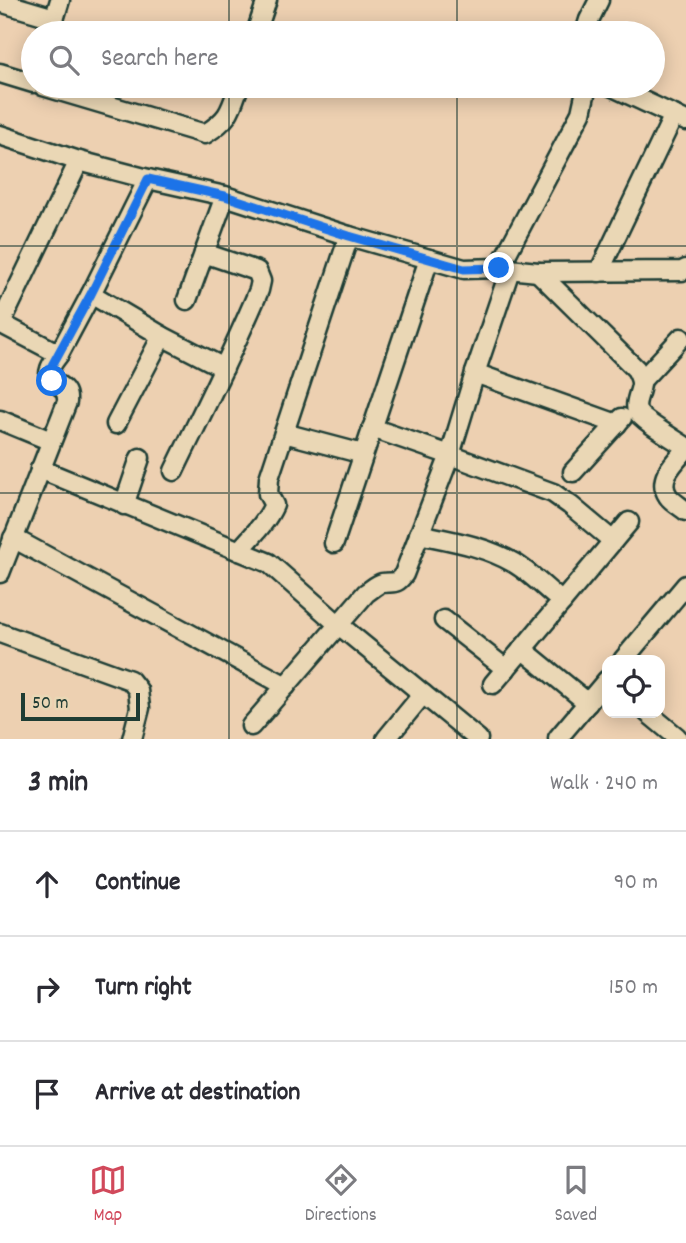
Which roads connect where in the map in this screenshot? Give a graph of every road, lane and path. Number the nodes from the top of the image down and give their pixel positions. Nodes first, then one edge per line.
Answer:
1 (60, 0) edge
2 (267, 0) edge
3 (599, 0) edge
4 (0, 2) edge
5 (41, 21) edge
6 (54, 21) edge
7 (260, 21) edge
8 (589, 21) edge
9 (0, 73) edge
10 (21, 79) edge
11 (84, 98) edge
12 (235, 98) edge
13 (584, 98) edge
14 (637, 98) edge
15 (680, 118) edge
16 (0, 136) edge
17 (79, 161) junction
18 (148, 179) junction
19 (225, 196) junction
20 (349, 236) junction
21 (204, 253) junction
22 (429, 260) junction
23 (505, 269) junction
24 (686, 269) edge
25 (538, 272) junction
26 (599, 272) junction
27 (91, 294) junction
28 (187, 300) dead end
29 (1, 323) edge
30 (162, 336) junction
31 (681, 338) dead end
32 (58, 354) junction
33 (224, 368) junction
34 (475, 373) junction
35 (642, 380) junction
36 (636, 402) junction
37 (0, 419) edge
38 (116, 424) dead end
39 (617, 424) junction
40 (372, 428) junction
41 (284, 433) junction
42 (51, 441) junction
43 (686, 448) edge
44 (363, 454) junction
45 (450, 455) junction
46 (140, 458) dead end
47 (40, 468) junction
48 (174, 471) dead end
49 (573, 472) dead end
50 (124, 505) junction
51 (686, 511) edge
52 (629, 522) dead end
53 (419, 534) junction
54 (13, 538) junction
55 (613, 541) junction
56 (334, 543) dead end
57 (239, 551) junction
58 (0, 572) edge
59 (686, 585) edge
60 (562, 602) junction
61 (444, 620) dead end
62 (339, 625) junction
63 (0, 633) edge
64 (522, 649) junction
65 (627, 655) edge
66 (506, 669) junction
67 (492, 684) dead end
68 (286, 686) junction
69 (602, 686) edge
70 (423, 694) junction
71 (587, 703) junction
72 (656, 718) edge
73 (251, 726) dead end
74 (680, 734) edge
75 (558, 738) edge
76 (132, 739) edge
77 (386, 739) edge
78 (478, 739) edge

1 - 6 street
2 - 7 street
3 - 8 street
4 - 5 street
9 - 10 street
11 - 12 street
13 - 23 street
14 - 15 street
15 - 26 street
16 - 17 street
17 - 18 street
17 - 29 street
18 - 19 street
18 - 27 street
19 - 20 street
19 - 21 street
20 - 22 street
20 - 41 street
21 - 28 street
21 - 33 street
22 - 23 street
22 - 40 street
23 - 25 street
23 - 34 street
24 - 26 street
25 - 26 street
25 - 35 street
27 - 30 street
27 - 32 street
29 - 32 street
30 - 33 street
30 - 38 street
31 - 35 street
32 - 42 street
33 - 48 street
34 - 39 street
34 - 45 street
35 - 36 street
36 - 39 street
36 - 43 street
37 - 42 street
39 - 49 street
40 - 44 street
40 - 45 street
41 - 44 street
41 - 57 street
42 - 47 street
43 - 51 street
44 - 56 street
45 - 53 street
45 - 55 street
46 - 50 street
47 - 50 street
47 - 54 street
50 - 57 street
52 - 55 street
53 - 60 street
53 - 62 street
54 - 58 street
54 - 68 street
55 - 60 street
57 - 62 street
59 - 65 street
60 - 64 street
61 - 66 street
62 - 68 street
62 - 70 street
63 - 76 street
64 - 66 street
64 - 71 street
66 - 67 street
68 - 73 street
69 - 71 street
70 - 77 street
70 - 78 street
71 - 75 street
72 - 74 street

